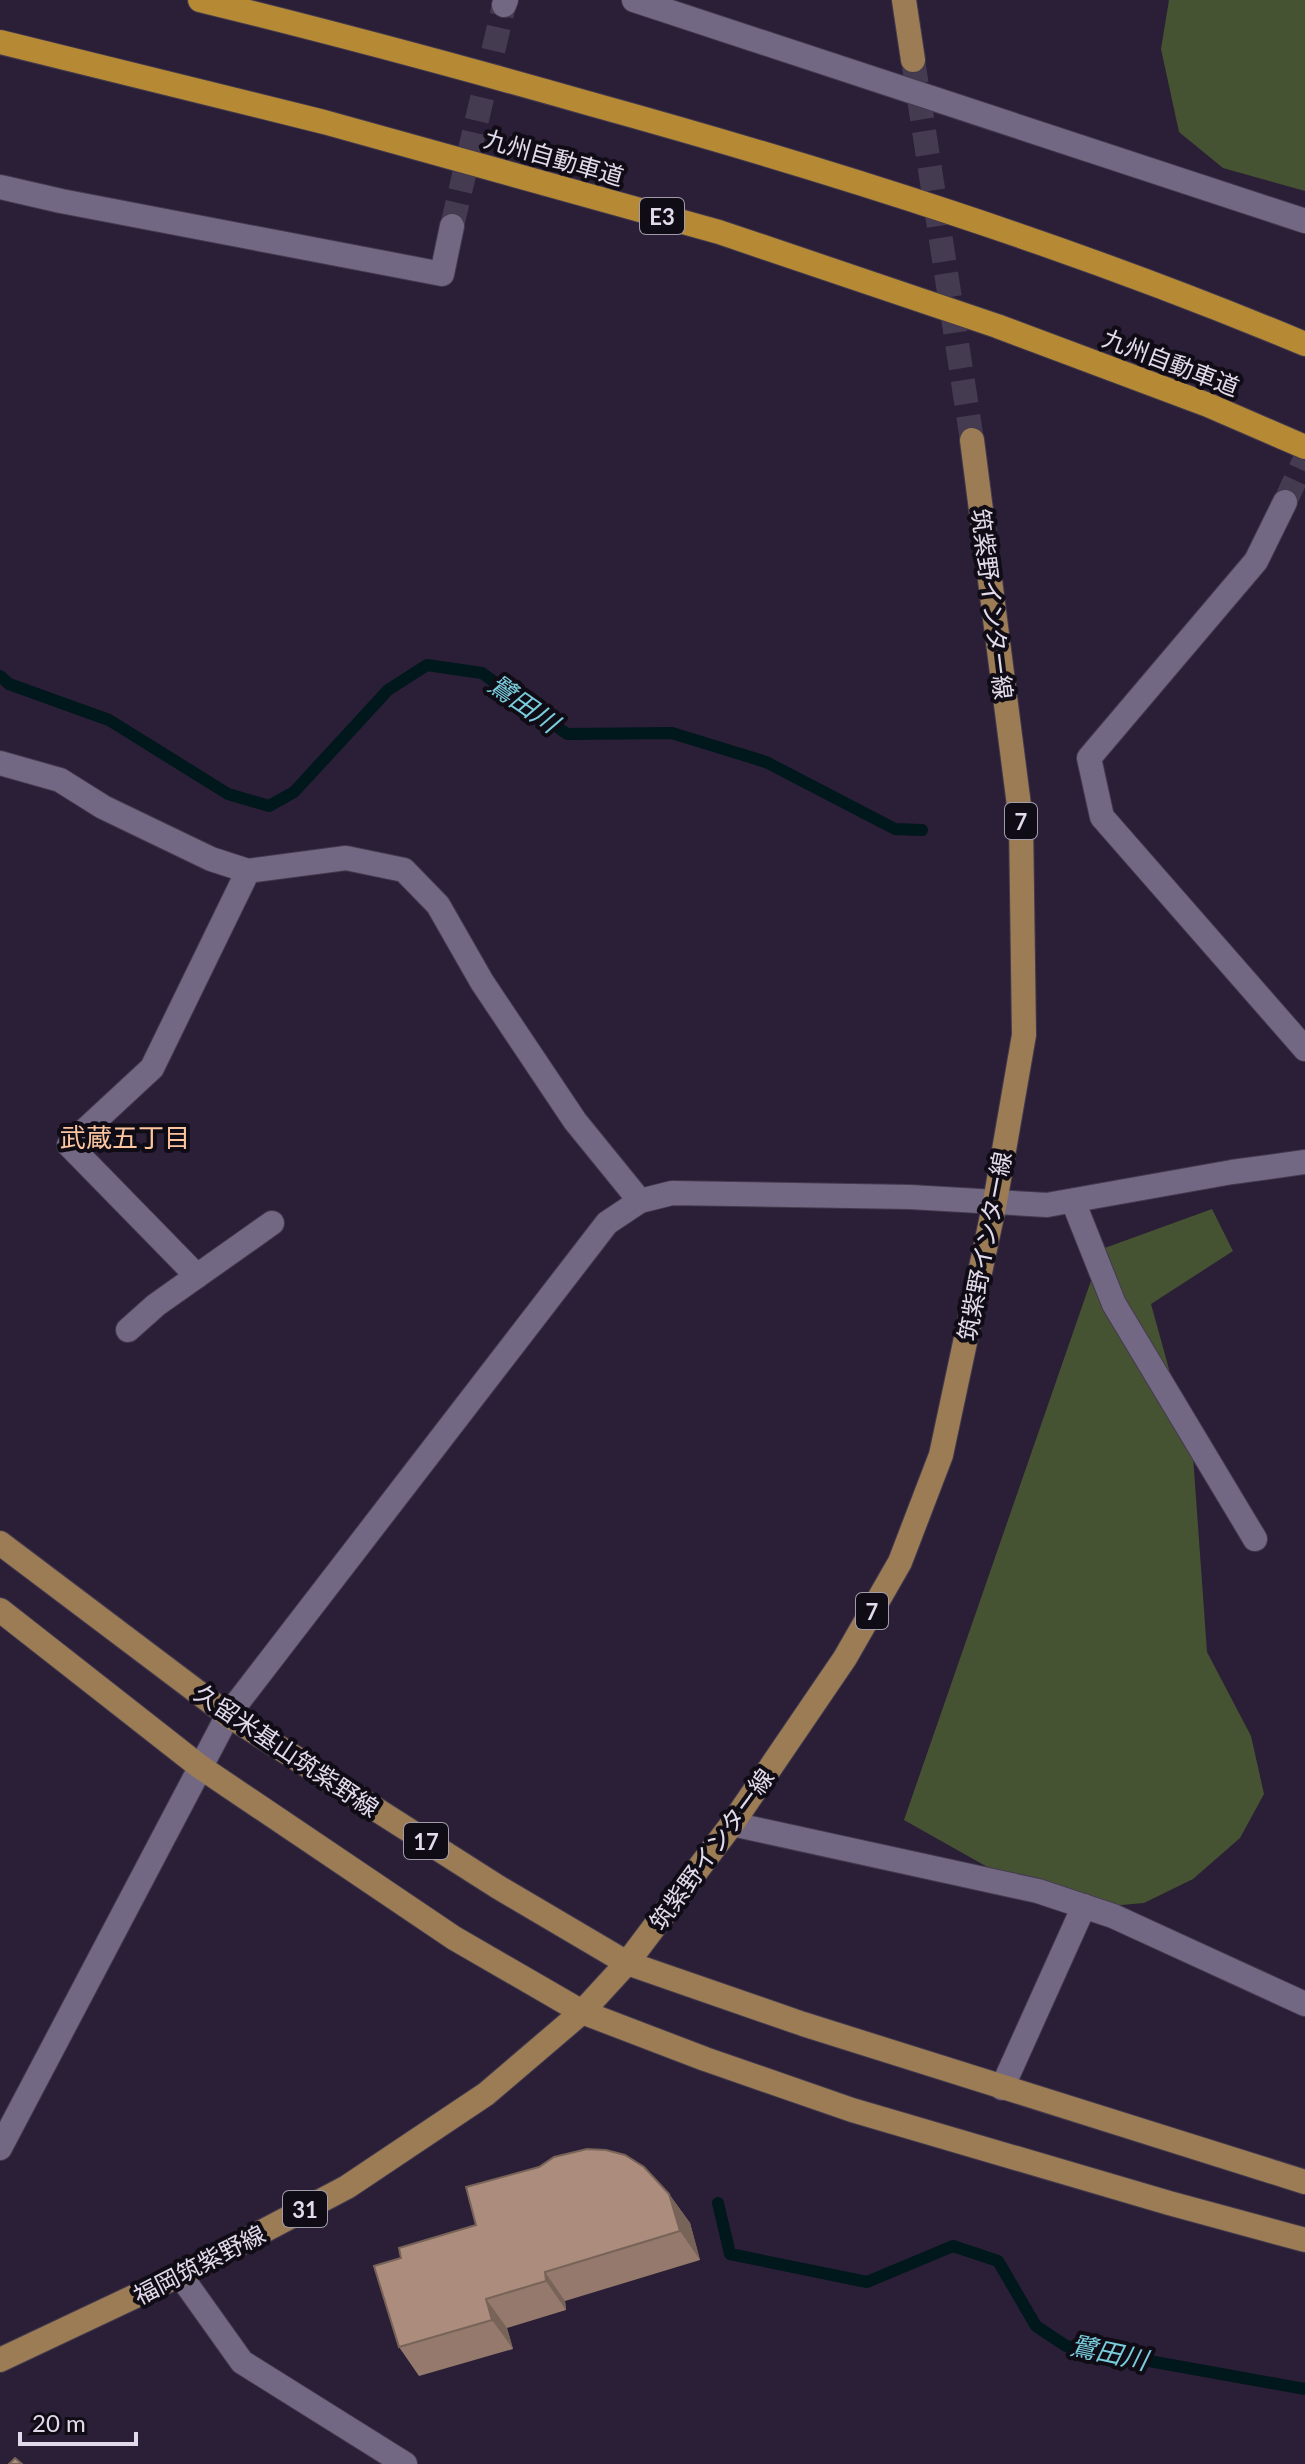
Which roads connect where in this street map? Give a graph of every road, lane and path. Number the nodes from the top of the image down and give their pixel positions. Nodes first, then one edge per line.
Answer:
1 (200, 0) edge
2 (634, 0) edge
3 (904, 0) edge
4 (0, 42) edge
5 (913, 60) tunnel mouth
6 (0, 187) edge
7 (1305, 221) edge
8 (452, 226) tunnel mouth
9 (1305, 344) edge
10 (972, 440) tunnel mouth
11 (1305, 447) edge
12 (1285, 502) tunnel mouth
13 (0, 763) edge
14 (248, 871) junction
15 (1305, 1049) edge
16 (1305, 1162) edge
17 (640, 1201) junction
18 (1073, 1201) junction
19 (995, 1202) junction
20 (272, 1223) dead end
21 (197, 1276) junction
22 (128, 1330) dead end
23 (1255, 1539) dead end
24 (0, 1543) edge
25 (0, 1610) edge
26 (228, 1715) junction
27 (199, 1766) junction
28 (732, 1824) junction
29 (1084, 1906) junction
30 (627, 1963) junction
31 (1305, 2004) edge
32 (582, 2012) junction
33 (1002, 2088) junction
34 (9, 2110) edge
35 (0, 2148) edge
36 (1305, 2182) edge
37 (1305, 2240) edge
38 (180, 2275) junction
39 (0, 2360) edge
40 (392, 2461) edge

1 - 9 highway
2 - 7 street
3 - 5 main road
4 - 11 highway, 九州自動車道 / E3
6 - 8 street
10 - 19 main road, 筑紫野インター線 / 7
12 - 15 street
13 - 14 street
14 - 17 street
14 - 21 street
16 - 18 street
17 - 19 street
17 - 26 street
18 - 19 street
18 - 23 street
19 - 28 main road, 筑紫野インター線 / 7
20 - 21 street
21 - 22 street
24 - 26 main road, 久留米基山筑紫野線 / 17
25 - 27 main road
26 - 27 street
26 - 30 main road, 久留米基山筑紫野線 / 17
27 - 32 main road
27 - 34 street
28 - 29 street
28 - 30 main road, 筑紫野インター線 / 7
29 - 31 street
29 - 33 street
30 - 32 main road, 筑紫野インター線 / 7
30 - 33 main road
32 - 37 main road
32 - 38 main road, 福岡筑紫野線 / 31
33 - 36 main road
34 - 35 street
38 - 39 main road, 福岡筑紫野線 / 31
38 - 40 street

